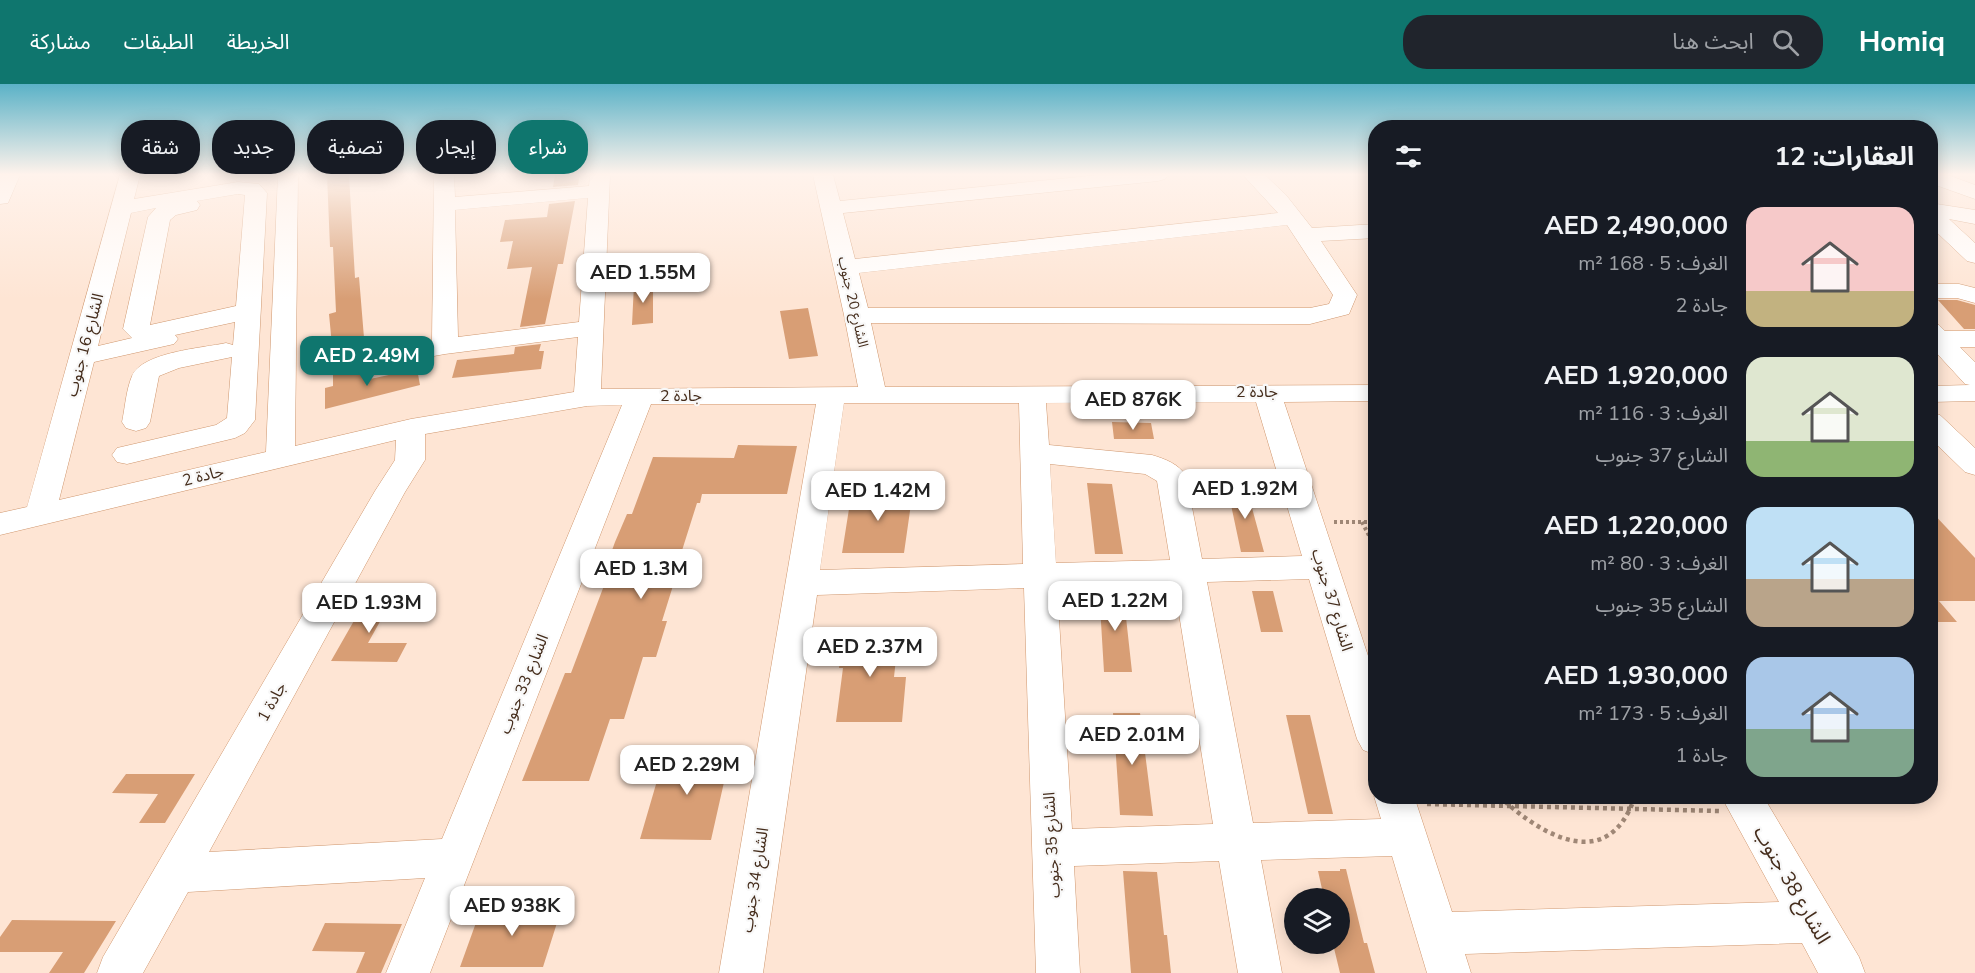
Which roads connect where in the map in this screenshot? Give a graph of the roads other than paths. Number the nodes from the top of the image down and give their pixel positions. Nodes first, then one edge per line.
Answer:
1 (119, 216) edge
2 (159, 216) edge
3 (253, 216) edge
4 (287, 216) edge
5 (443, 216) edge
6 (597, 216) edge
7 (833, 216) edge
8 (1290, 216) edge
9 (1938, 219) edge
10 (1298, 227) junction
11 (1368, 231) edge
12 (1975, 256) edge
13 (846, 267) junction
14 (1938, 291) edge
15 (1975, 296) edge
16 (857, 315) junction
17 (238, 327) junction
18 (591, 328) junction
19 (1938, 334) edge
20 (1938, 336) edge
21 (1975, 339) edge
22 (446, 346) junction
23 (82, 357) junction
24 (340, 365) dead end
25 (1975, 378) edge
26 (1267, 392) junction
27 (1032, 393) junction
28 (1368, 393) edge
29 (1975, 393) edge
30 (1938, 394) edge
31 (640, 396) junction
32 (831, 396) junction
33 (873, 396) junction
34 (586, 398) junction
35 (219, 413) dead end
36 (136, 422) dead end
37 (411, 428) junction
38 (1938, 429) edge
39 (1035, 453) junction
40 (127, 455) dead end
41 (280, 457) junction
42 (1974, 463) edge
43 (40, 515) junction
44 (0, 524) edge
45 (1322, 567) junction
46 (1188, 571) junction
47 (1041, 576) junction
48 (801, 583) junction
49 (1368, 714) edge
50 (1746, 804) edge
51 (1399, 812) edge
52 (1236, 842) junction
53 (1052, 848) junction
54 (454, 857) junction
55 (175, 873) junction
56 (1814, 922) junction
57 (1443, 954) edge
58 (119, 973) edge
59 (408, 973) edge
60 (741, 973) edge
61 (1058, 973) edge
62 (1260, 973) edge
63 (1843, 973) edge

1 - 23 street, الشارع 16 جنوب
2 - 17 street
3 - 17 street
4 - 41 street
5 - 22 street
6 - 18 street
7 - 13 street, الشارع 20 جنوب
8 - 10 street
9 - 12 street
10 - 11 street
10 - 13 street
10 - 16 street
13 - 16 street, الشارع 20 جنوب
14 - 15 street
16 - 33 street, الشارع 20 جنوب
17 - 23 street
17 - 35 street
17 - 36 street
17 - 40 street
18 - 22 street
18 - 34 street
19 - 21 street
20 - 25 street
22 - 24 street
23 - 43 street, الشارع 16 جنوب
26 - 27 street, جادة 2
26 - 28 street, جادة 2
26 - 45 street, الشارع 37 جنوب
27 - 33 street, جادة 2
27 - 39 street, الشارع 35 جنوب
29 - 30 street
31 - 32 street, جادة 2
31 - 34 street, جادة 2
31 - 54 street, الشارع 33 جنوب
32 - 33 street, جادة 2
32 - 48 street, الشارع 34 جنوب
34 - 37 street, جادة 2
37 - 41 street, جادة 2
37 - 55 street, جادة 1
38 - 42 street
39 - 46 street
39 - 47 street, الشارع 35 جنوب
41 - 43 street, جادة 2
43 - 44 street, جادة 2
45 - 46 street
45 - 49 street, الشارع 37 جنوب
46 - 47 street
46 - 52 street
47 - 48 street
47 - 53 street, الشارع 35 جنوب
48 - 60 street, الشارع 34 جنوب
50 - 56 street, الشارع 38 جنوب
51 - 52 street
51 - 57 street
52 - 53 street
52 - 62 street
53 - 61 street, الشارع 35 جنوب
54 - 55 street
54 - 59 street, الشارع 33 جنوب
55 - 58 street, جادة 1
56 - 57 street
56 - 63 street, الشارع 38 جنوب

